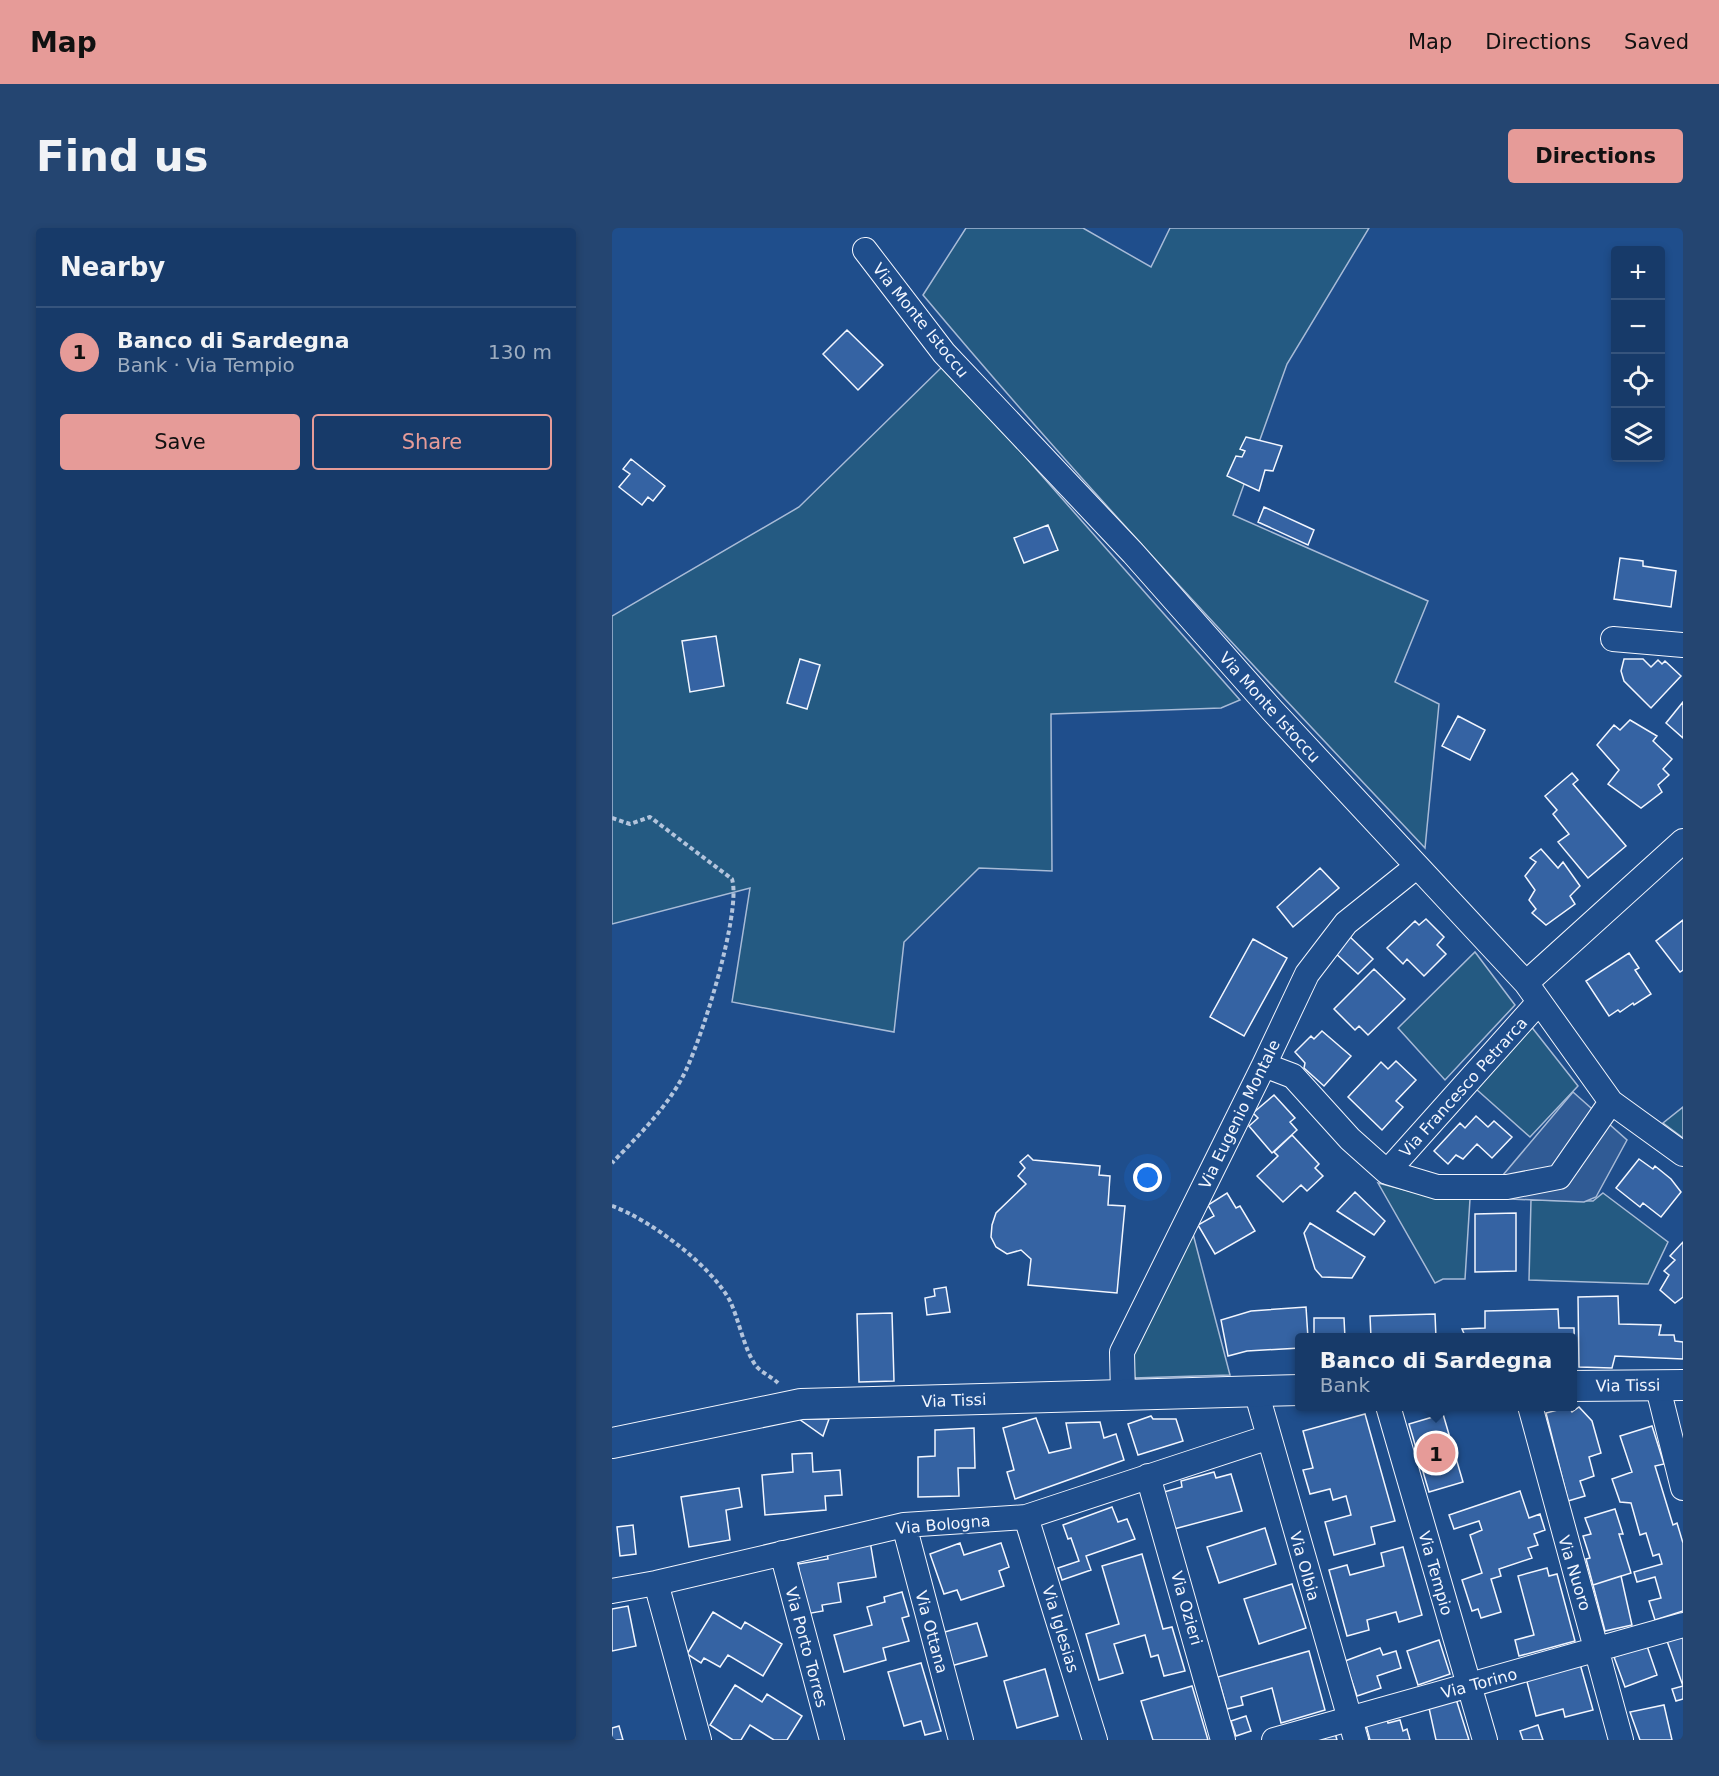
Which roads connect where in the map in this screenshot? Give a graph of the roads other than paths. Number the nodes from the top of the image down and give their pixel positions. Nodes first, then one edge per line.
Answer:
1 (865, 250) dead end
2 (1612, 639) dead end
3 (1683, 645) edge
4 (1683, 841) edge
5 (1416, 867) junction
6 (1532, 992) junction
7 (1264, 1065) junction
8 (1611, 1102) junction
9 (1683, 1154) edge
10 (1387, 1172) junction
11 (1670, 1385) edge
12 (1577, 1386) edge
13 (1295, 1390) edge
14 (1256, 1391) junction
15 (1123, 1395) junction
16 (1389, 1411) edge
17 (1531, 1411) edge
18 (1269, 1437) junction
19 (612, 1443) edge
20 (1148, 1476) junction
21 (1683, 1488) edge
22 (1026, 1517) junction
23 (904, 1525) junction
24 (782, 1553) junction
25 (656, 1583) junction
26 (612, 1591) edge
27 (1683, 1625) edge
28 (1598, 1650) junction
29 (1469, 1686) junction
30 (1353, 1729) edge
31 (699, 1740) edge
32 (832, 1740) edge
33 (961, 1740) edge
34 (1095, 1740) edge
35 (1223, 1740) edge
36 (1274, 1740) edge
37 (1485, 1740) edge
38 (1621, 1740) edge

1 - 5 street, Via Monte Istoccu
2 - 3 street
4 - 6 street, Via Francesco Petrarca
5 - 6 street, Via Monte Istoccu
5 - 7 street, Via Eugenio Montale
6 - 8 street, Via Monte Istoccu
6 - 10 street, Via Francesco Petrarca
7 - 10 street
7 - 15 street, Via Eugenio Montale
8 - 9 street, Via Monte Istoccu
8 - 10 street
11 - 12 main road, Via Tissi
11 - 21 street
13 - 14 main road, Via Tissi
14 - 15 main road, Via Tissi
14 - 18 street, Via Olbia
15 - 19 main road, Via Tissi
16 - 29 street, Via Tempio
17 - 28 street, Via Nuoro
18 - 20 street, Via Bologna
18 - 30 street, Via Olbia
20 - 22 street, Via Bologna
20 - 35 street, Via Ozieri
22 - 23 street, Via Bologna
22 - 34 street, Via Iglesias
23 - 24 street, Via Bologna
23 - 33 street, Via Ottana
24 - 25 street, Via Bologna
24 - 32 street, Via Porto Torres
25 - 26 street, Via Bologna
25 - 31 street
27 - 28 street, Via Torino
28 - 29 street, Via Torino
28 - 38 street, Via Nuoro
29 - 30 street, Via Torino
29 - 37 street, Via Tempio
30 - 36 street, Via Torino

